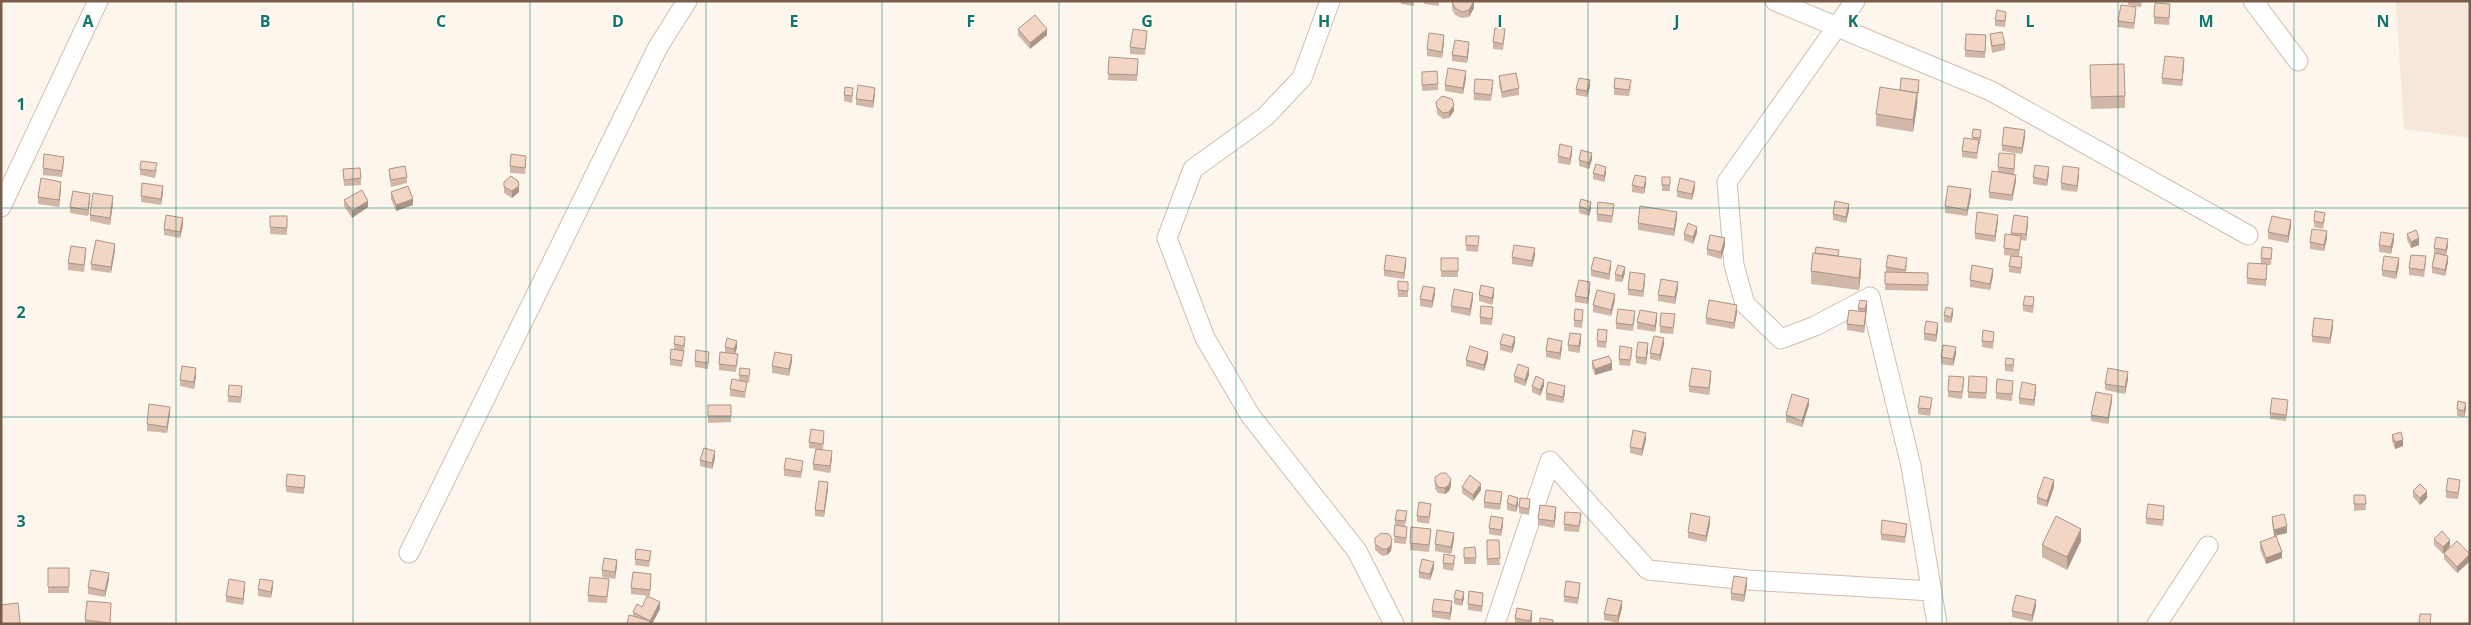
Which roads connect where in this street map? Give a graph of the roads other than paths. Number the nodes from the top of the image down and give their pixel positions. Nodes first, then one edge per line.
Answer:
1 (98, 1) edge
2 (687, 1) edge
3 (1330, 1) edge
4 (1775, 1) edge
5 (1855, 1) edge
6 (2253, 1) edge
7 (1837, 27) junction
8 (2298, 61) dead end
9 (1, 207) edge
10 (2248, 235) dead end
11 (2208, 546) dead end
12 (409, 553) dead end
13 (1932, 591) junction
14 (1394, 624) edge
15 (1495, 624) edge
16 (1937, 624) edge
17 (2157, 624) edge

1 - 9 street
2 - 12 street
3 - 14 street
4 - 7 street
5 - 7 street
6 - 8 street
7 - 10 street
7 - 13 street
11 - 17 street
13 - 15 street
13 - 16 street

